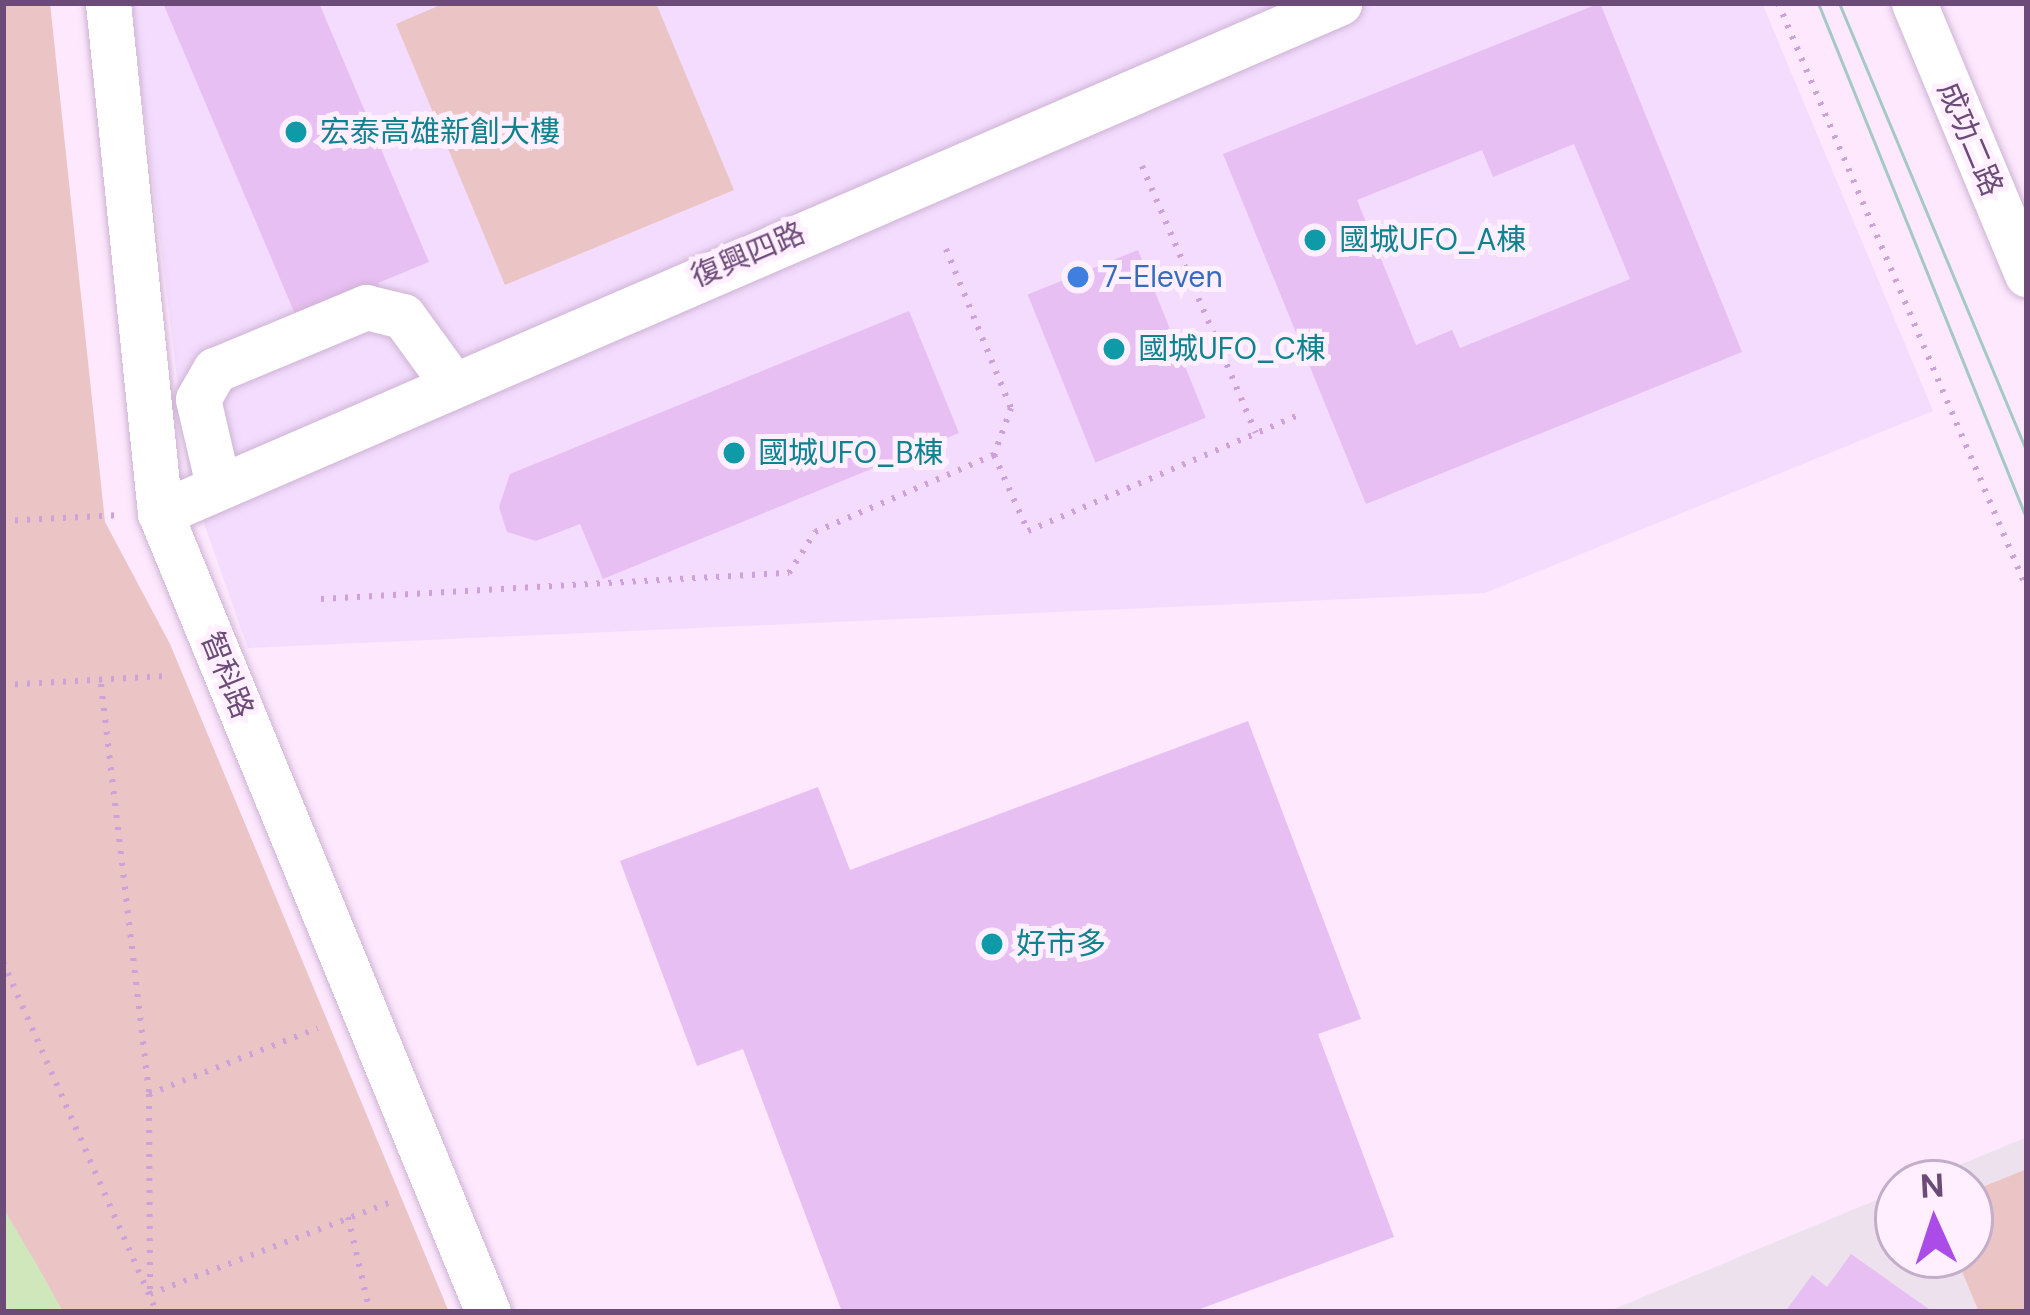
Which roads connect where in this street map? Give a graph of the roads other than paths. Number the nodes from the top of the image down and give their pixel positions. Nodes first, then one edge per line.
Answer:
1 (108, 3) edge
2 (1339, 3) edge
3 (1913, 3) edge
4 (2027, 274) edge
5 (451, 382) junction
6 (218, 484) junction
7 (160, 513) junction
8 (488, 1312) edge

1 - 7 street, 智科路
2 - 5 street, 復興四路
3 - 4 street, 成功二路
5 - 6 street, 復興四路
5 - 6 street
6 - 7 street, 復興四路
7 - 8 street, 智科路

